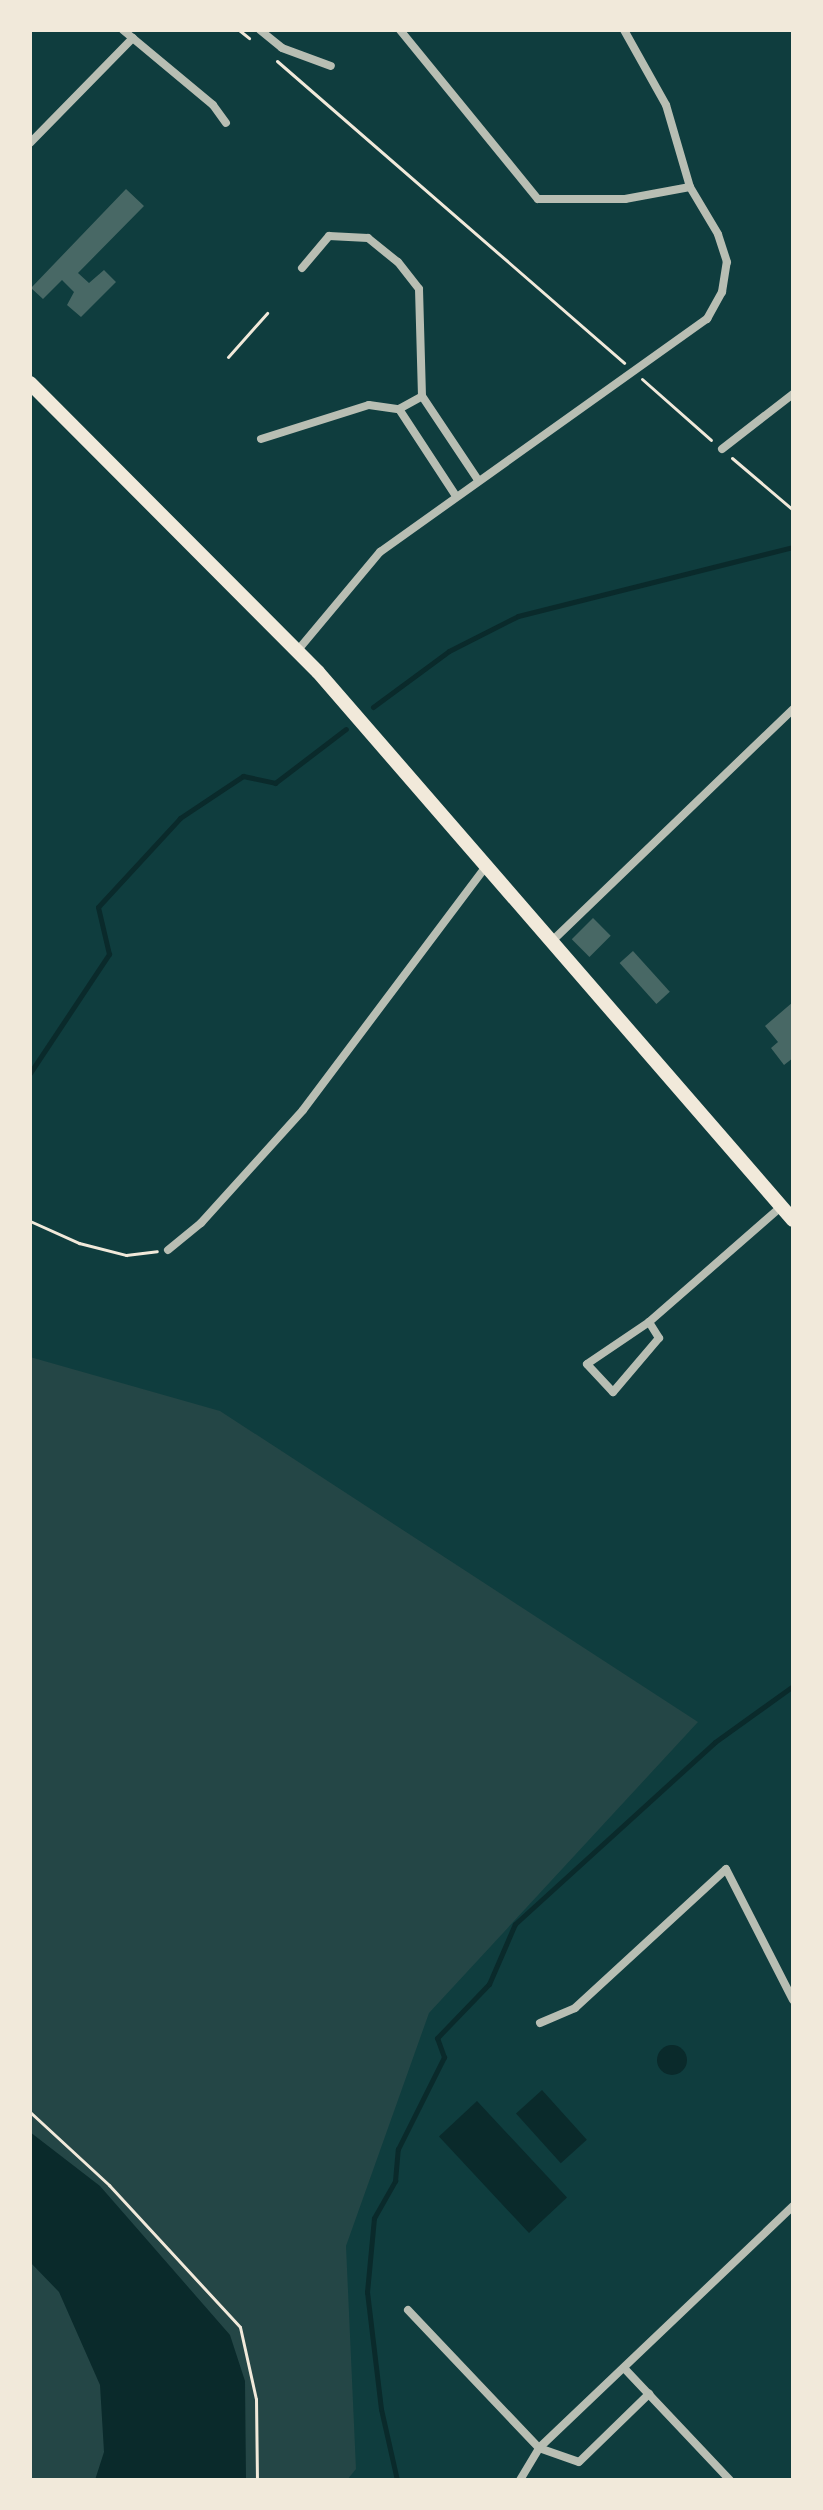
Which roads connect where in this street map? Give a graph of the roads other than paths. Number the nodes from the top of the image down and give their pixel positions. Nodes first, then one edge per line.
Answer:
1 (123, 30) edge
2 (260, 30) edge
3 (400, 30) edge
4 (624, 30) edge
5 (133, 38) junction
6 (331, 66) dead end
7 (226, 123) dead end
8 (30, 143) edge
9 (690, 187) junction
10 (302, 268) dead end
11 (30, 383) edge
12 (793, 394) edge
13 (422, 396) junction
14 (399, 409) junction
15 (261, 439) dead end
16 (722, 449) road end
17 (478, 480) junction
18 (456, 496) junction
19 (298, 650) junction
20 (793, 709) edge
21 (487, 864) junction
22 (551, 942) junction
23 (782, 1206) junction
24 (793, 1220) edge
25 (168, 1250) road end
26 (649, 1322) junction
27 (793, 2000) edge
28 (540, 2023) dead end
29 (793, 2206) edge
30 (408, 2310) dead end
31 (624, 2368) junction
32 (649, 2394) junction
33 (539, 2448) junction
34 (520, 2480) edge
35 (730, 2480) edge

1 - 5 street
2 - 6 street
3 - 9 street
4 - 9 street
5 - 7 street
5 - 8 street
9 - 17 street
10 - 13 street
11 - 19 main road
12 - 16 street
13 - 14 street
13 - 17 street
14 - 15 street
14 - 18 street
17 - 18 street
18 - 19 street
19 - 21 main road
20 - 22 street
21 - 22 main road
21 - 25 street
22 - 23 main road
23 - 24 main road
23 - 26 street
26 - 26 street
27 - 28 street
29 - 31 street
30 - 33 street
31 - 32 street
31 - 33 street
32 - 33 street
32 - 35 street
33 - 34 street

